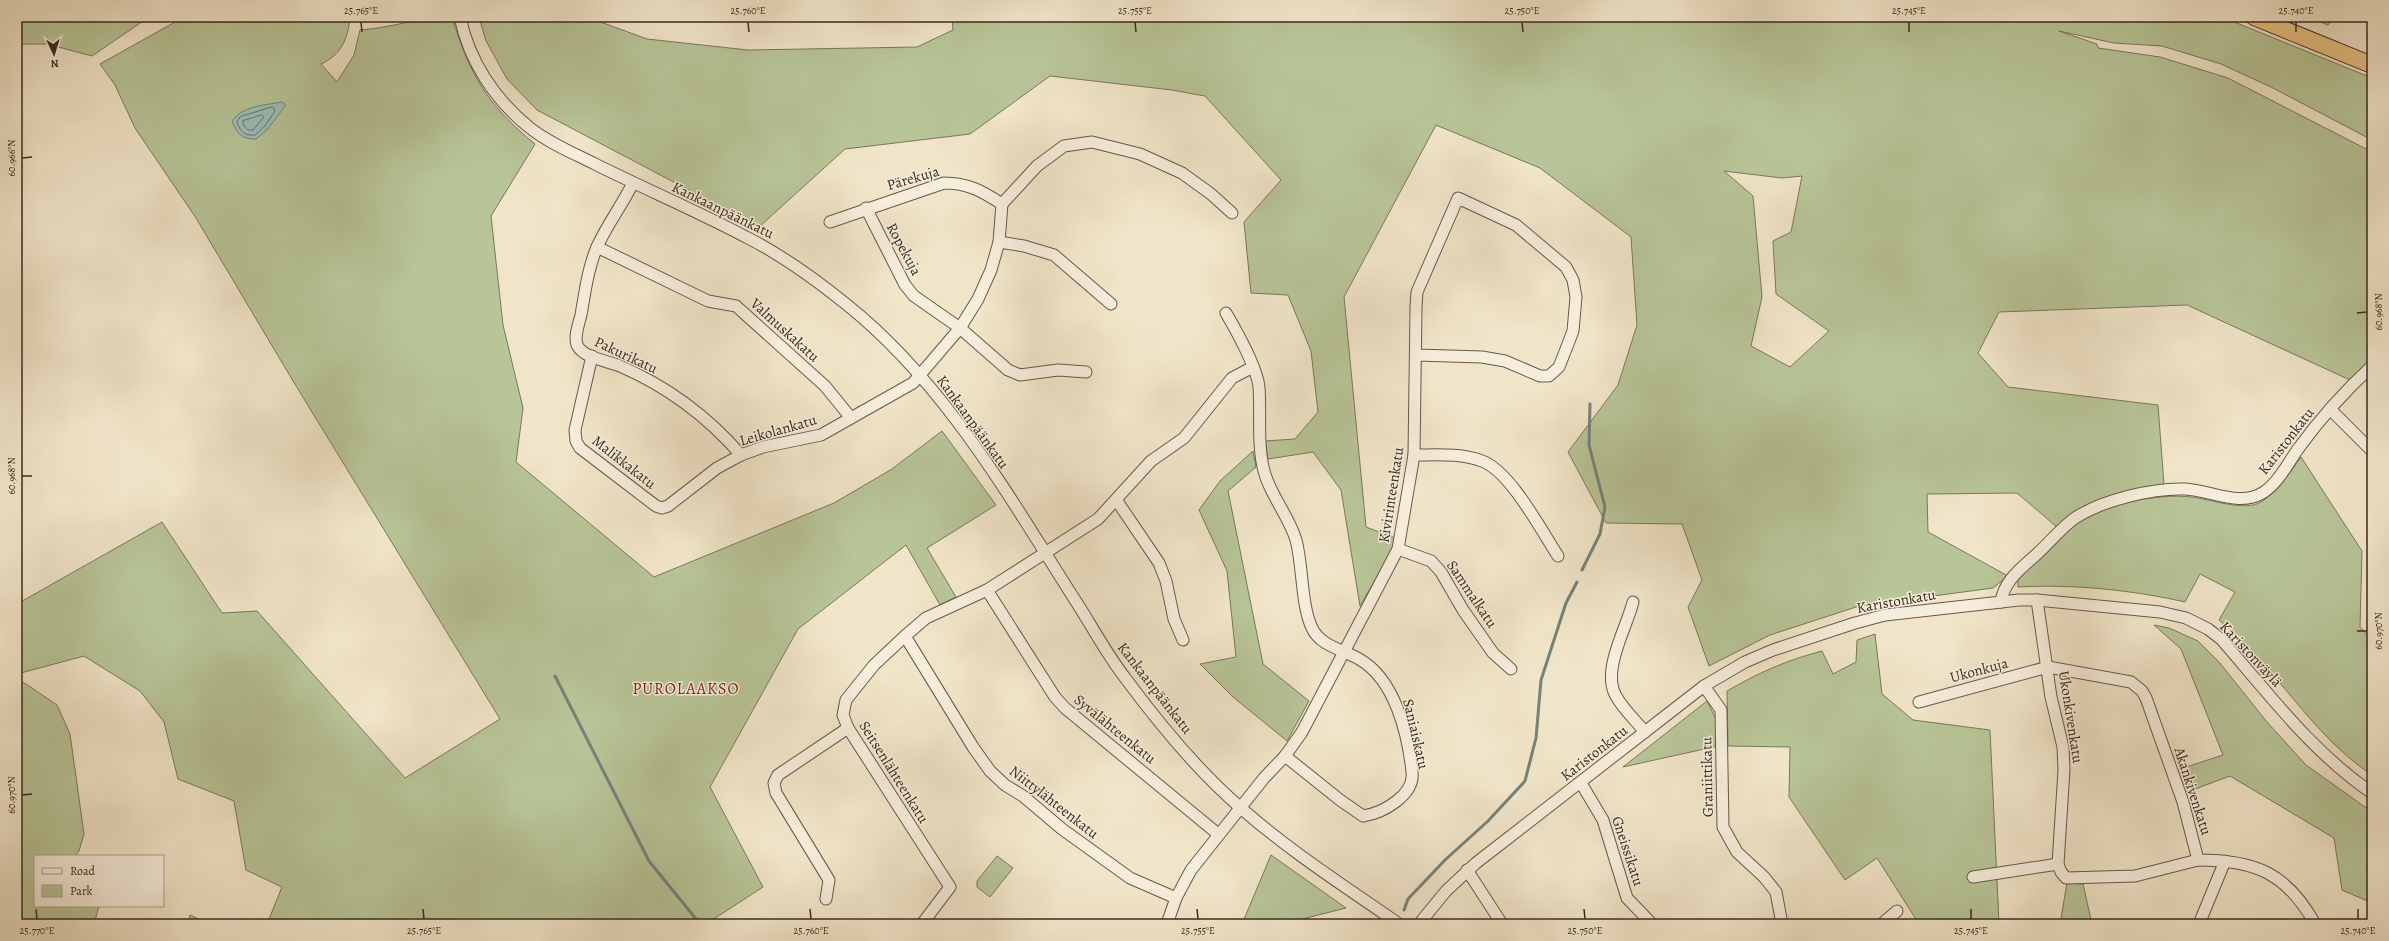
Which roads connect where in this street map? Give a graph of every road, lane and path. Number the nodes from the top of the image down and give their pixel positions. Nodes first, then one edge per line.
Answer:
1 (460, 17) edge
2 (2254, 17) edge
3 (2372, 64) edge
4 (633, 184) junction
5 (1002, 204) junction
6 (866, 208) junction
7 (1232, 213) dead end
8 (830, 222) dead end
9 (998, 242) junction
10 (597, 247) junction
11 (1111, 304) dead end
12 (1226, 313) dead end
13 (960, 328) junction
14 (1416, 355) junction
15 (592, 356) junction
16 (2372, 366) edge
17 (1253, 367) junction
18 (1086, 372) dead end
19 (920, 374) junction
20 (2330, 410) junction
21 (851, 418) junction
22 (2372, 451) edge
23 (741, 455) junction
24 (1414, 455) junction
25 (1117, 501) junction
26 (668, 506) joint
27 (1398, 549) junction
28 (1044, 553) junction
29 (1558, 556) dead end
30 (987, 590) junction
31 (2037, 600) junction
32 (1633, 602) dead end
33 (2001, 602) junction
34 (905, 636) junction
35 (1183, 640) dead end
36 (1344, 652) junction
37 (2048, 667) junction
38 (1510, 669) dead end
39 (1704, 686) junction
40 (1919, 702) dead end
41 (848, 728) junction
42 (1645, 732) junction
43 (1285, 756) junction
44 (1581, 783) junction
45 (2372, 793) edge
46 (1240, 808) junction
47 (1218, 834) junction
48 (2198, 860) junction
49 (2225, 861) junction
50 (2058, 864) junction
51 (1467, 870) junction
52 (1973, 877) dead end
53 (1176, 898) junction
54 (826, 899) dead end
55 (1897, 911) dead end
56 (922, 924) edge
57 (1167, 924) edge
58 (1399, 924) edge
59 (1419, 924) edge
60 (1502, 924) edge
61 (1652, 924) edge
62 (1782, 924) edge
63 (1882, 924) edge
64 (2199, 924) edge
65 (2315, 924) edge

1 - 4 street, Kankaanpäänkatu
2 - 3 highway
4 - 10 street, Pakurikatu
4 - 19 street, Kankaanpäänkatu
5 - 6 street, Pärekuja
5 - 7 street
5 - 9 street, Leikolankatu
6 - 8 street, Pärekuja
6 - 13 street, Ropekuja
9 - 11 street
9 - 13 street, Leikolankatu
10 - 15 street, Pakurikatu
10 - 21 street, Valmuskakatu
12 - 17 street
13 - 18 street, Ropekuja
13 - 19 street, Leikolankatu
14 - 14 street, Kivirinteenkatu
14 - 24 street, Kivirinteenkatu
15 - 23 street, Pakurikatu
15 - 26 street, Malikkakatu
16 - 20 street, Karistonkatu
17 - 25 street, Seitsenlähteenkatu
17 - 36 street
19 - 21 street, Leikolankatu
19 - 28 street, Kankaanpäänkatu
20 - 22 street
20 - 33 street, Karistonkatu
21 - 23 street, Leikolankatu
23 - 26 street, Leikolankatu
24 - 27 street, Kivirinteenkatu
24 - 29 street
25 - 28 street, Seitsenlähteenkatu
25 - 35 street
27 - 36 street, Kivirinteenkatu
27 - 38 street, Sammalkatu
28 - 30 street, Seitsenlähteenkatu
28 - 46 street, Kankaanpäänkatu
30 - 34 street, Seitsenlähteenkatu
30 - 47 street, Syvälähteenkatu
31 - 33 street, Karistonväylä
31 - 37 street, Ukonkivenkatu
31 - 45 street, Karistonväylä
32 - 42 street
33 - 39 street, Karistonkatu
34 - 41 street, Seitsenlähteenkatu
34 - 53 street, Niittylähteenkatu
36 - 43 street, Kivirinteenkatu
36 - 43 street, Saniaiskatu
37 - 40 street, Ukonkuja
37 - 48 street, Akankivenkatu
37 - 50 street, Ukonkivenkatu
39 - 42 street, Karistonkatu
39 - 62 street, Graniittikatu
41 - 54 street
41 - 56 street, Seitsenlähteenkatu
42 - 44 street, Karistonkatu
43 - 46 street, Kivirinteenkatu
44 - 51 street, Karistonkatu
44 - 61 street, Gneissikatu
46 - 47 street, Kivirinteenkatu
46 - 58 street, Kankaanpäänkatu
47 - 53 street, Kivirinteenkatu
48 - 49 street
48 - 50 street
49 - 64 street
49 - 65 street
50 - 52 street
51 - 59 street, Karistonkatu
51 - 60 street
53 - 57 street, Kivirinteenkatu
55 - 63 street

